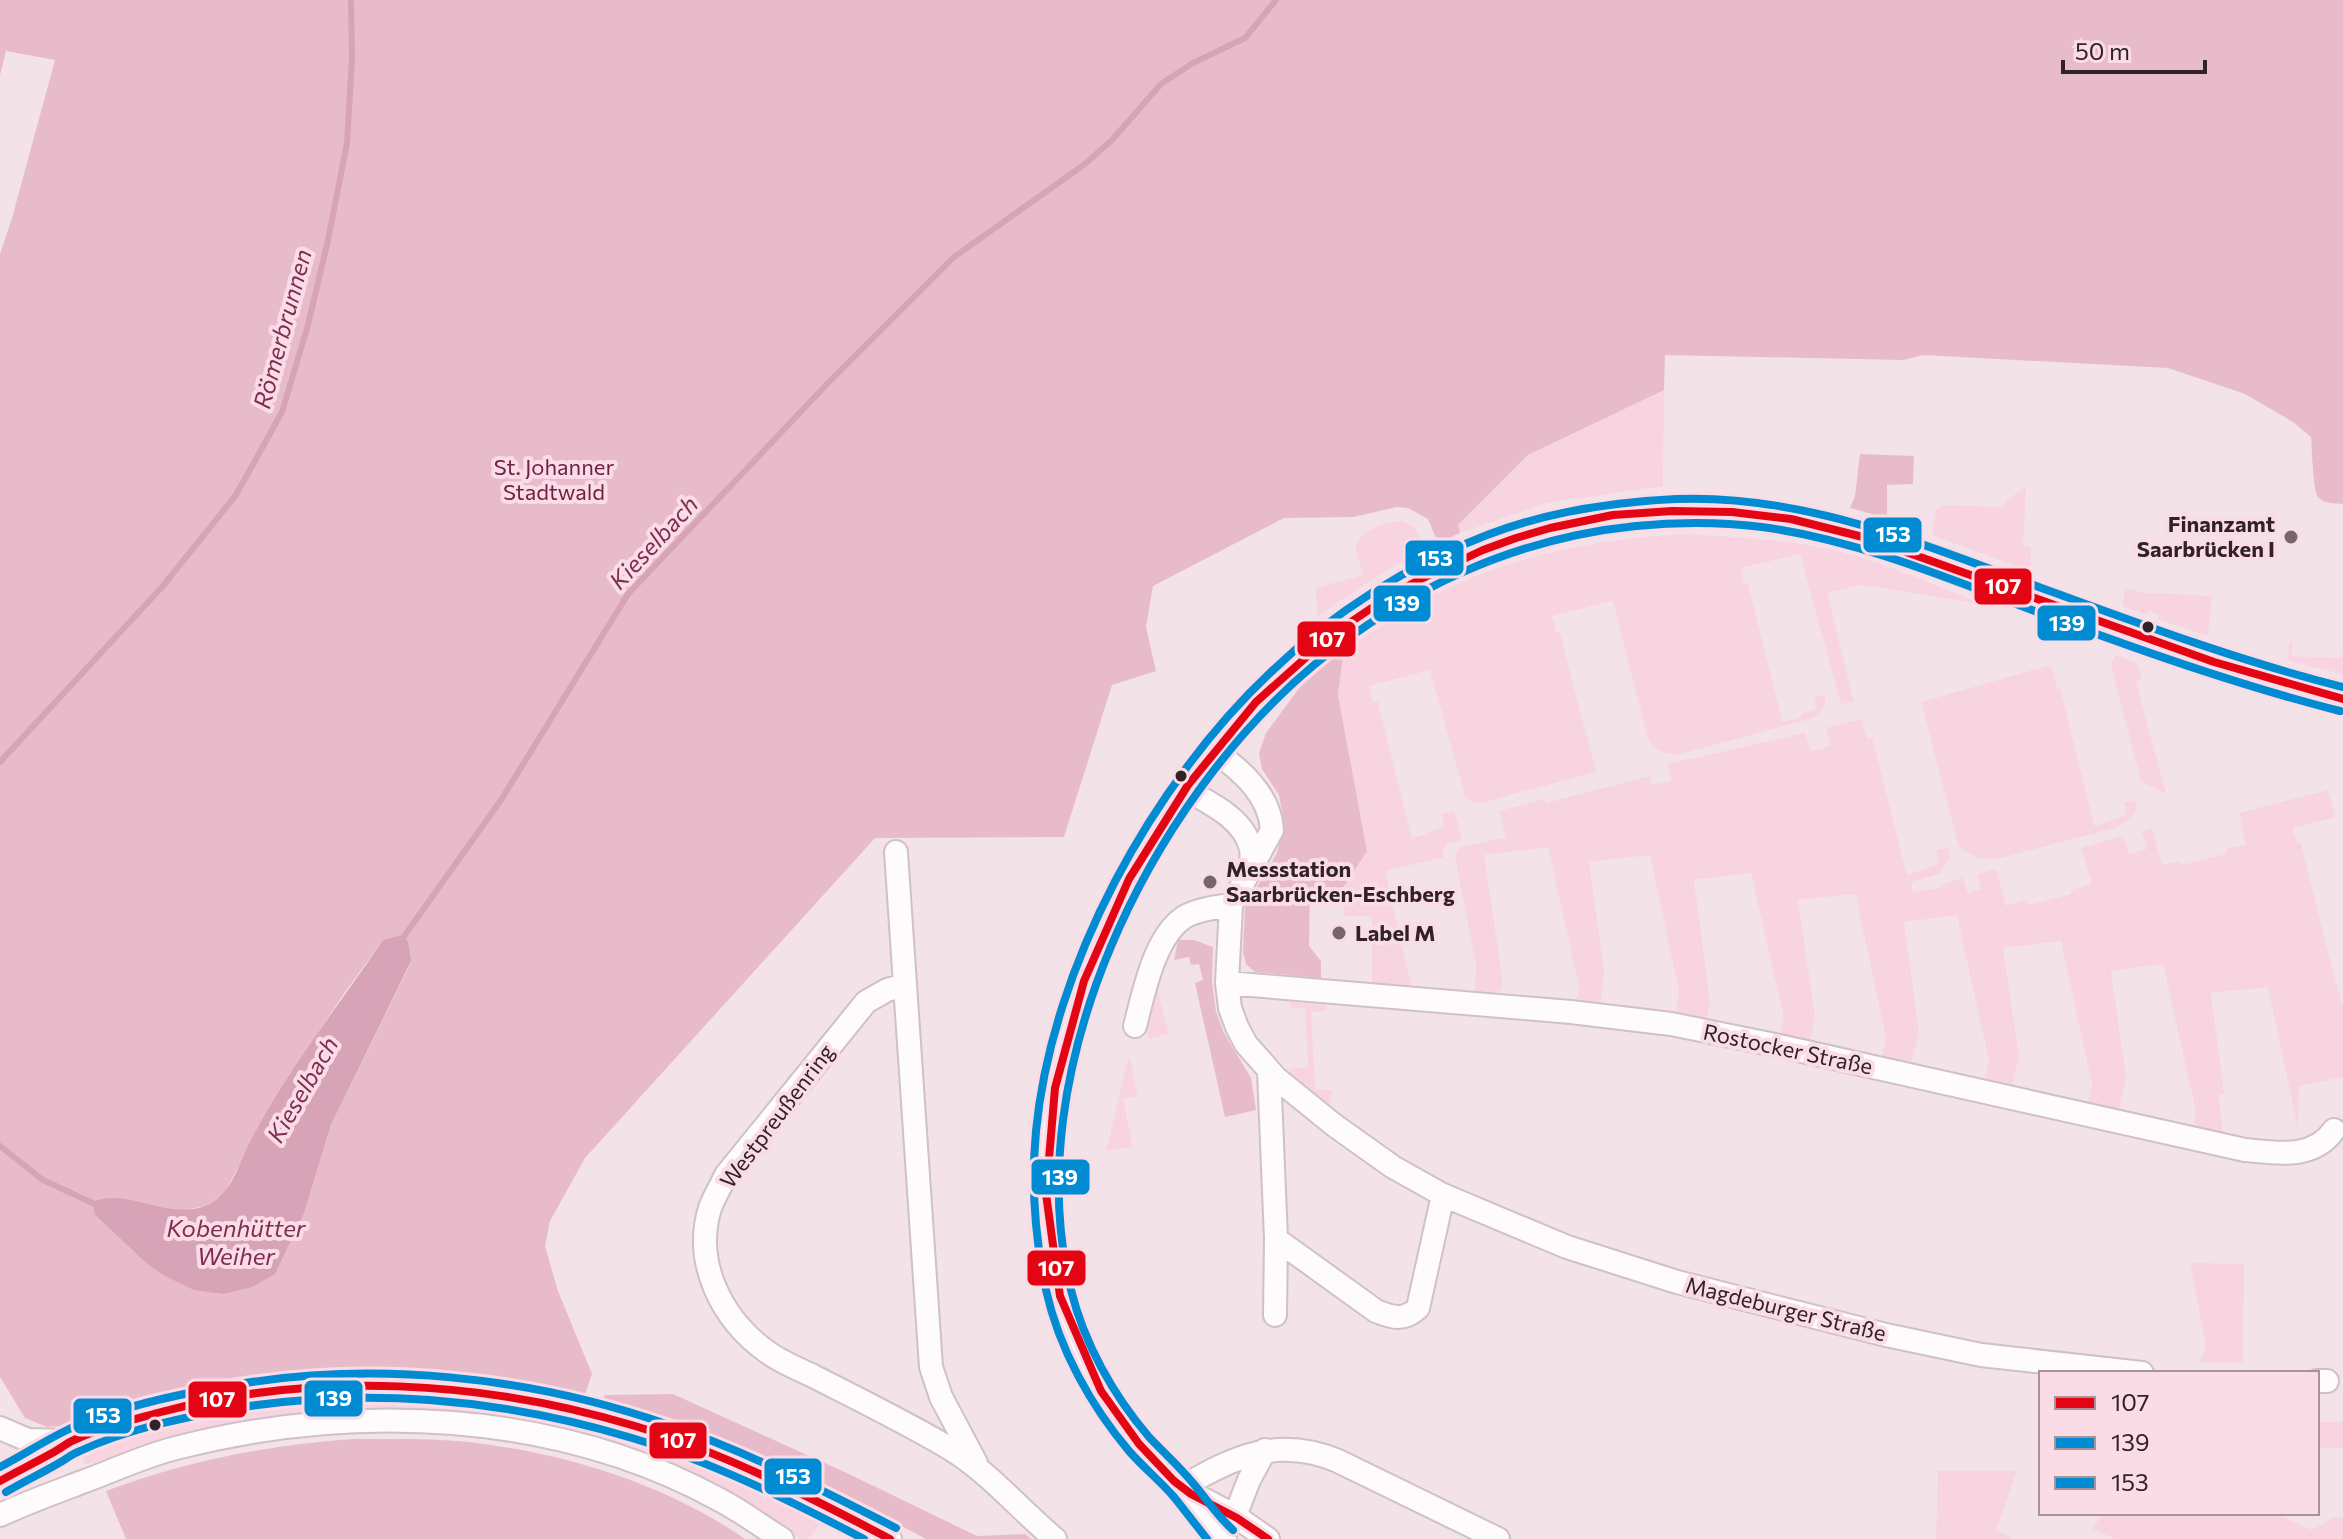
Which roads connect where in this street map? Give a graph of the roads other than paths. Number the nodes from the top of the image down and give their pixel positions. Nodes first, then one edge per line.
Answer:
1 (2343, 699) edge
2 (1214, 751) junction
3 (1185, 789) junction
4 (896, 852) dead end
5 (1251, 868) junction
6 (1231, 905) junction
7 (1227, 983) junction
8 (904, 985) junction
9 (1135, 1026) dead end
10 (1269, 1071) junction
11 (2334, 1130) dead end
12 (1443, 1195) junction
13 (1276, 1239) junction
14 (1275, 1315) dead end
15 (2124, 1371) edge
16 (0, 1428) edge
17 (71, 1441) junction
18 (1265, 1450) junction
19 (980, 1471) junction
20 (1181, 1488) junction
21 (1, 1491) edge
22 (1235, 1516) junction
23 (782, 1539) edge
24 (890, 1539) edge
25 (1055, 1539) edge
26 (1225, 1539) edge
27 (1268, 1539) edge
28 (1498, 1539) edge

1 - 2 street
2 - 3 street
2 - 5 street, Magdeburger Straße
3 - 5 street
3 - 20 street
4 - 8 street, Westpreußenring
5 - 6 street, Magdeburger Straße
6 - 7 street, Magdeburger Straße
6 - 9 street
7 - 10 street, Magdeburger Straße
7 - 11 street, Rostocker Straße
8 - 19 street, Westpreußenring
8 - 19 street, Westpreußenring
10 - 12 street, Magdeburger Straße
10 - 13 street
12 - 13 street
12 - 15 street, Magdeburger Straße
13 - 14 street
16 - 17 street
17 - 21 street
17 - 24 street
18 - 20 street
18 - 22 street
18 - 28 street
19 - 25 street, Westpreußenring
20 - 22 street
20 - 26 street
21 - 23 street
22 - 27 street

